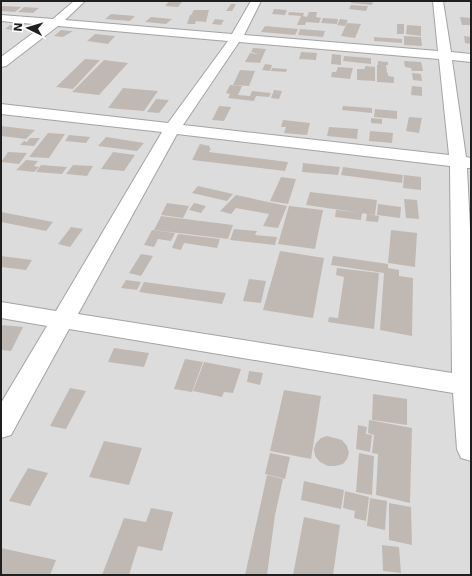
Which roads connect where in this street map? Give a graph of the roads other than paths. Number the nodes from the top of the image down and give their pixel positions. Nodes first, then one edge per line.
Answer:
1 (80, 1) edge
2 (256, 1) edge
3 (438, 1) edge
4 (1, 18) edge
5 (55, 23) junction
6 (236, 38) junction
7 (445, 56) junction
8 (471, 58) edge
9 (1, 63) edge
10 (1, 109) edge
11 (172, 129) junction
12 (465, 162) edge
13 (1, 310) edge
14 (63, 320) junction
15 (468, 386) edge
16 (1, 427) edge
17 (471, 449) edge

1 - 5 street
2 - 6 street
3 - 7 street
4 - 5 street
5 - 6 street
5 - 9 street
6 - 7 street
6 - 11 street
7 - 8 street
7 - 12 street
10 - 11 street
11 - 12 street
11 - 14 street
12 - 15 street
13 - 14 street
14 - 15 street
14 - 16 street
15 - 17 street

